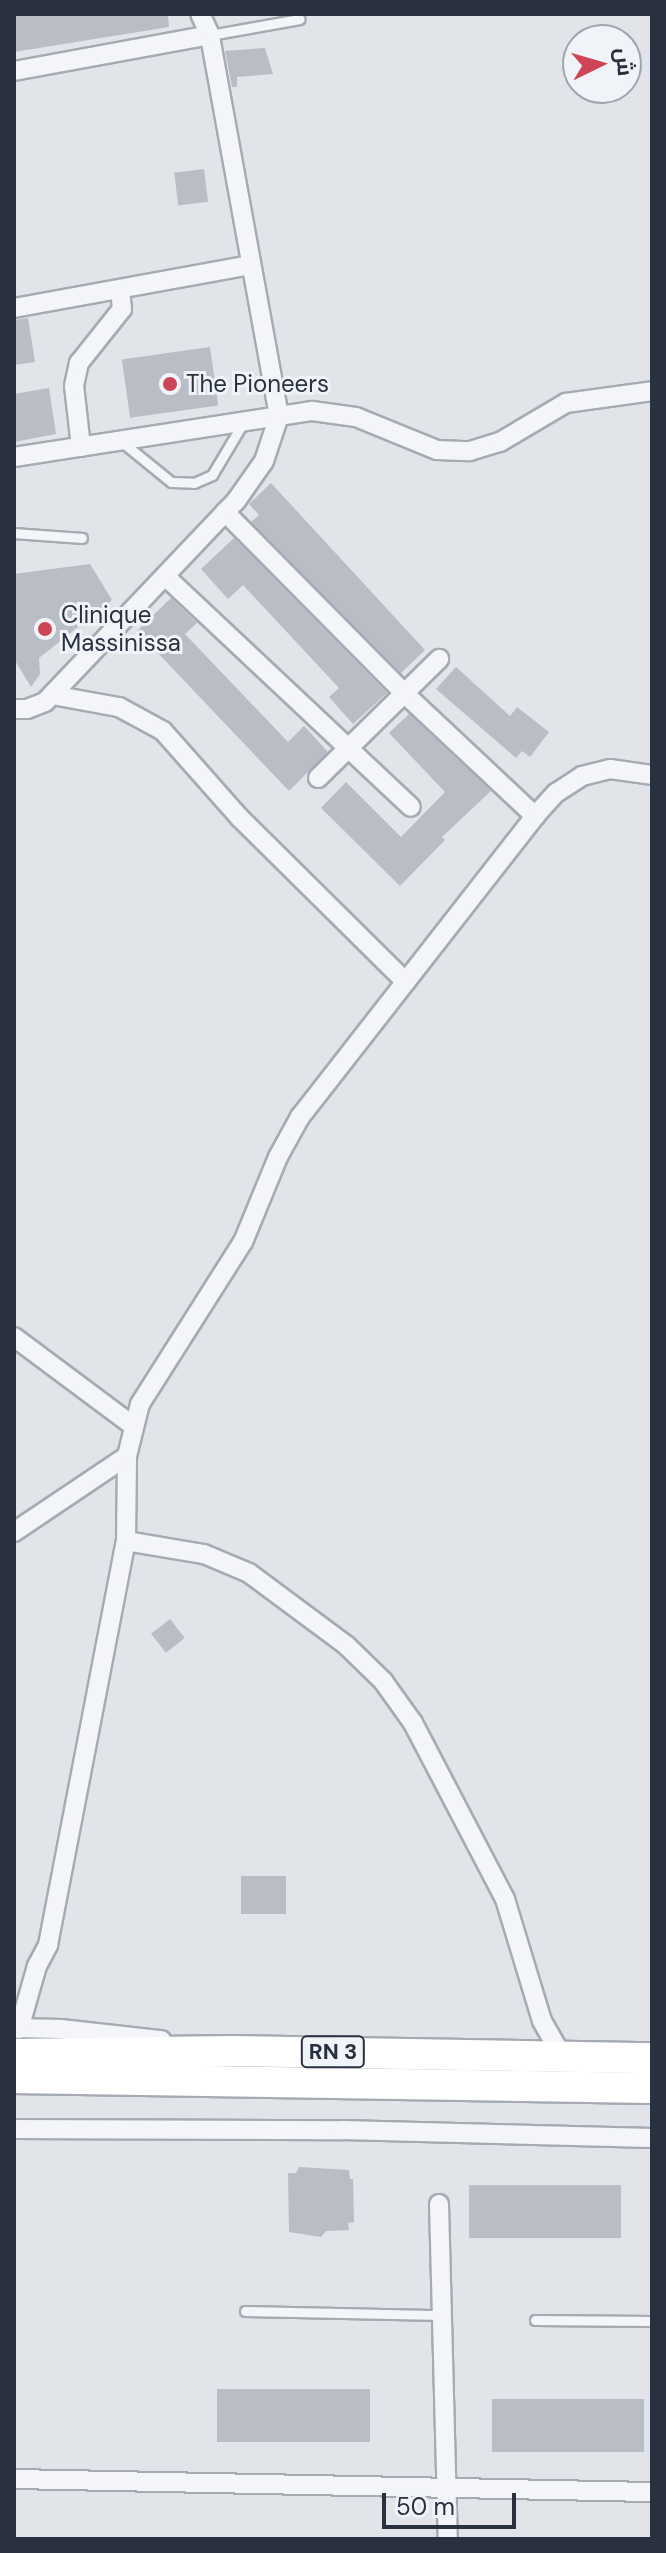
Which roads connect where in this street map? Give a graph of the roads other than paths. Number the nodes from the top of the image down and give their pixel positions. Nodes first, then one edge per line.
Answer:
1 (200, 14) edge
2 (300, 19) dead end
3 (210, 35) junction
4 (14, 71) edge
5 (251, 265) junction
6 (120, 289) junction
7 (14, 308) edge
8 (652, 391) edge
9 (279, 416) junction
10 (244, 421) junction
11 (120, 441) junction
12 (81, 447) junction
13 (14, 457) edge
14 (225, 512) junction
15 (14, 533) edge
16 (82, 538) dead end
17 (165, 576) junction
18 (439, 659) dead end
19 (404, 693) junction
20 (52, 695) junction
21 (14, 709) edge
22 (348, 747) junction
23 (652, 775) edge
24 (318, 778) dead end
25 (411, 807) dead end
26 (535, 816) junction
27 (406, 982) junction
28 (14, 1337) edge
29 (132, 1425) junction
30 (127, 1456) junction
31 (14, 1532) edge
32 (126, 1541) junction
33 (16, 2037) edge
34 (562, 2056) junction
35 (652, 2056) edge
36 (14, 2078) edge
37 (652, 2088) edge
38 (14, 2129) edge
39 (652, 2138) edge
40 (439, 2204) dead end
41 (245, 2311) dead end
42 (442, 2315) junction
43 (535, 2320) dead end
44 (652, 2321) edge
45 (14, 2479) edge
46 (447, 2488) junction
47 (652, 2492) edge
48 (448, 2539) edge

1 - 3 street
2 - 3 lane
3 - 4 street
3 - 5 street
5 - 6 street
5 - 9 street
6 - 7 street
6 - 12 street
8 - 9 street
9 - 10 street
9 - 14 street
10 - 11 street
10 - 11 lane
11 - 12 street
12 - 13 street
14 - 17 street
14 - 19 street
15 - 16 lane
17 - 20 street
17 - 22 street
18 - 19 street
19 - 22 street
19 - 26 street
20 - 21 street
20 - 27 street
22 - 24 street
22 - 25 street
23 - 26 street
26 - 27 street
27 - 29 street
28 - 29 street
29 - 30 street
30 - 31 street
30 - 32 street
32 - 33 street
32 - 34 street
33 - 34 highway, RN 3
34 - 35 highway, RN 3
36 - 37 highway, RN 3
38 - 39 street
40 - 42 street
41 - 42 lane
42 - 46 street
43 - 44 lane
45 - 46 street
46 - 47 street
46 - 48 street

